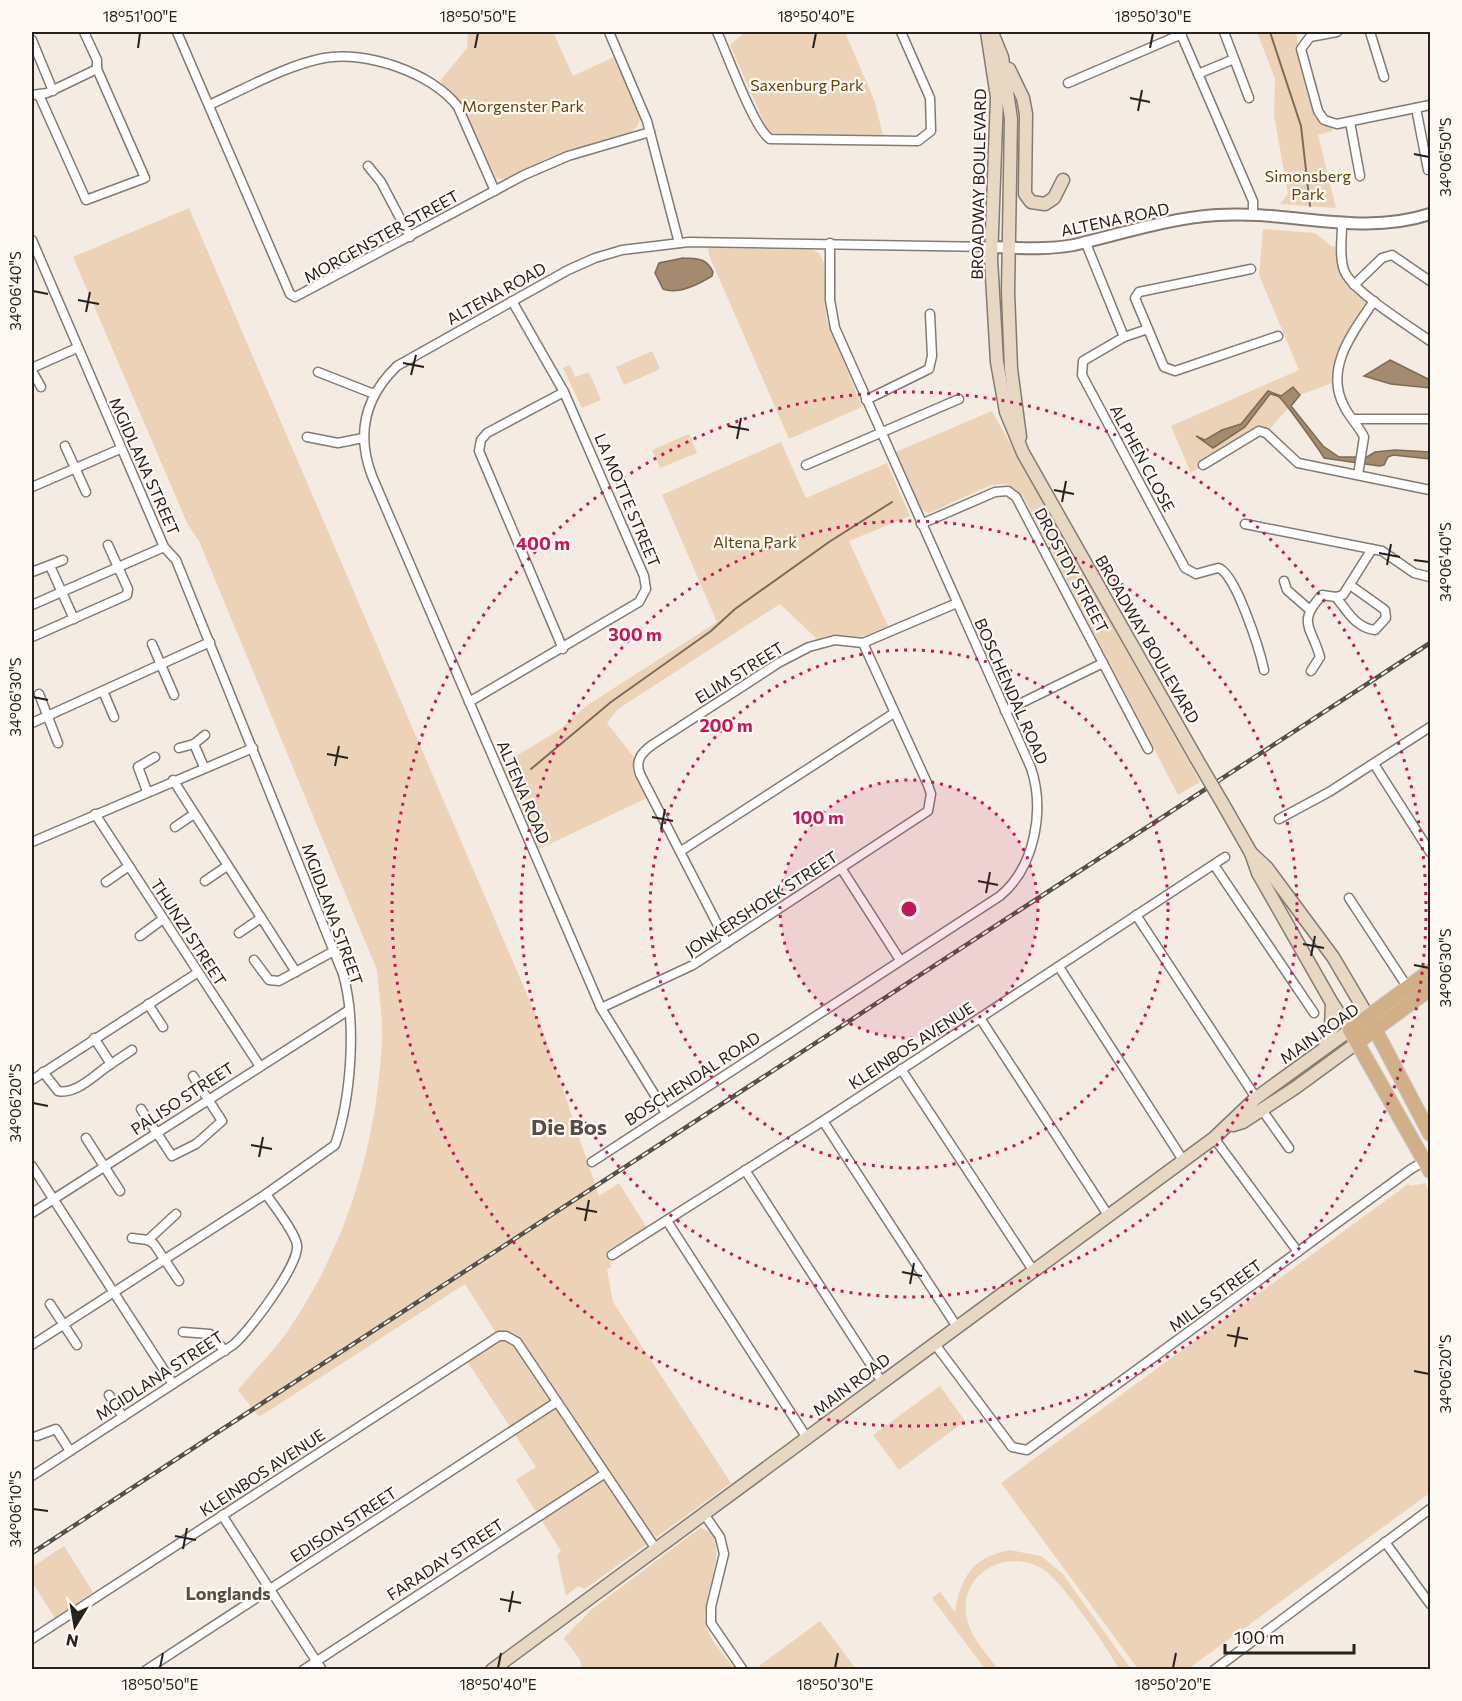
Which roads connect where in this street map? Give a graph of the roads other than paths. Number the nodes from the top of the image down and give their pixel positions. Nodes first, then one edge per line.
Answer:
1 (84, 32) edge
2 (177, 32) edge
3 (717, 32) edge
4 (901, 32) edge
5 (989, 32) edge
6 (1224, 32) edge
7 (1337, 32) edge
8 (1370, 32) edge
9 (613, 33) edge
10 (1181, 33) edge
11 (32, 39) edge
12 (1002, 57) junction
13 (1234, 59) junction
14 (97, 69) junction
15 (1198, 74) junction
16 (1384, 77) dead end
17 (1068, 82) dead end
18 (53, 91) junction
19 (35, 95) edge
20 (1249, 98) dead end
21 (208, 105) junction
22 (1431, 105) edge
23 (1416, 108) junction
24 (1350, 122) junction
25 (650, 132) junction
26 (368, 166) dead end
27 (1428, 170) dead end
28 (1360, 176) dead end
29 (1063, 180) dead end
30 (495, 190) junction
31 (1431, 214) edge
32 (1253, 215) junction
33 (1342, 224) junction
34 (410, 237) junction
35 (1085, 241) junction
36 (679, 243) junction
37 (830, 243) junction
38 (33, 247) edge
39 (991, 247) junction
40 (1008, 247) junction
41 (1251, 269) dead end
42 (1431, 281) edge
43 (1354, 285) junction
44 (512, 301) junction
45 (1374, 301) junction
46 (930, 314) dead end
47 (1148, 329) junction
48 (1278, 336) dead end
49 (1124, 337) junction
50 (1431, 341) edge
51 (77, 348) junction
52 (32, 370) edge
53 (318, 372) dead end
54 (41, 387) dead end
55 (564, 392) junction
56 (374, 394) junction
57 (959, 399) dead end
58 (866, 400) junction
59 (1355, 419) junction
60 (1431, 419) edge
61 (880, 433) junction
62 (307, 437) dead end
63 (363, 438) junction
64 (1019, 441) junction
65 (65, 446) dead end
66 (120, 449) junction
67 (806, 465) dead end
68 (1203, 465) dead end
69 (75, 469) junction
70 (1358, 476) junction
71 (32, 487) edge
72 (1431, 490) edge
73 (86, 492) dead end
74 (921, 524) junction
75 (1245, 524) dead end
76 (108, 545) dead end
77 (164, 547) junction
78 (1372, 549) junction
79 (63, 560) dead end
80 (50, 566) junction
81 (118, 567) junction
82 (32, 572) edge
83 (1431, 577) edge
84 (1284, 581) dead end
85 (1350, 585) junction
86 (62, 592) junction
87 (1336, 597) junction
88 (957, 603) junction
89 (32, 605) edge
90 (1310, 610) junction
91 (74, 619) junction
92 (32, 637) edge
93 (210, 642) junction
94 (863, 643) junction
95 (152, 644) dead end
96 (563, 648) junction
97 (1103, 663) junction
98 (161, 664) junction
99 (1264, 670) dead end
100 (1311, 671) dead end
101 (103, 691) junction
102 (39, 694) dead end
103 (174, 695) dead end
104 (469, 702) junction
105 (1005, 711) junction
106 (894, 713) junction
107 (46, 717) junction
108 (114, 717) dead end
109 (32, 723) edge
110 (1431, 728) edge
111 (205, 735) dead end
112 (58, 743) dead end
113 (194, 744) junction
114 (179, 748) dead end
115 (252, 748) junction
116 (1148, 749) dead end
117 (155, 757) dead end
118 (1374, 764) junction
119 (204, 767) junction
120 (174, 780) junction
121 (147, 791) junction
122 (95, 814) junction
123 (194, 814) junction
124 (1279, 819) dead end
125 (175, 827) dead end
126 (33, 838) edge
127 (681, 851) junction
128 (1431, 852) edge
129 (1251, 853) junction
130 (1226, 857) dead end
131 (1214, 865) junction
132 (129, 866) junction
133 (227, 866) junction
134 (842, 868) junction
135 (205, 881) dead end
136 (106, 882) dead end
137 (1349, 898) dead end
138 (1136, 915) junction
139 (261, 918) junction
140 (163, 919) junction
141 (239, 933) dead end
142 (140, 936) dead end
143 (727, 943) junction
144 (334, 951) junction
145 (254, 960) dead end
146 (900, 960) junction
147 (1059, 967) junction
148 (1431, 971) edge
149 (296, 972) junction
150 (197, 973) junction
151 (1407, 988) junction
152 (1431, 989) edge
153 (1332, 1003) junction
154 (148, 1004) junction
155 (601, 1008) junction
156 (349, 1010) junction
157 (1314, 1013) dead end
158 (980, 1018) junction
159 (1369, 1018) junction
160 (163, 1027) dead end
161 (1377, 1031) junction
162 (1354, 1036) junction
163 (94, 1038) junction
164 (1324, 1048) junction
165 (132, 1050) dead end
166 (111, 1064) junction
167 (259, 1065) junction
168 (901, 1069) junction
169 (43, 1072) junction
170 (193, 1076) dead end
171 (32, 1080) edge
172 (1256, 1098) junction
173 (208, 1099) junction
174 (141, 1109) dead end
175 (1262, 1110) junction
176 (666, 1113) junction
177 (823, 1121) junction
178 (1229, 1126) junction
179 (156, 1133) junction
180 (1431, 1134) edge
181 (86, 1138) dead end
182 (1214, 1138) junction
183 (1289, 1148) dead end
184 (1183, 1160) junction
185 (592, 1162) dead end
186 (32, 1166) edge
187 (1428, 1166) edge
188 (105, 1167) junction
189 (745, 1170) junction
190 (120, 1191) dead end
191 (266, 1194) junction
192 (53, 1200) junction
193 (32, 1213) edge
194 (176, 1214) dead end
195 (1108, 1215) junction
196 (667, 1221) junction
197 (132, 1238) dead end
198 (148, 1240) junction
199 (1298, 1252) junction
200 (612, 1255) dead end
201 (163, 1259) junction
202 (1033, 1270) junction
203 (179, 1281) dead end
204 (113, 1291) junction
205 (50, 1304) dead end
206 (64, 1323) junction
207 (957, 1327) junction
208 (183, 1332) dead end
209 (934, 1343) junction
210 (32, 1344) edge
211 (77, 1345) dead end
212 (225, 1350) junction
213 (882, 1382) junction
214 (173, 1384) junction
215 (109, 1395) dead end
216 (555, 1403) junction
217 (123, 1417) junction
218 (37, 1436) dead end
219 (807, 1438) junction
220 (70, 1452) junction
221 (604, 1474) junction
222 (32, 1476) edge
223 (1431, 1509) edge
224 (704, 1514) junction
225 (222, 1515) junction
226 (1385, 1542) junction
227 (656, 1549) junction
228 (270, 1588) junction
229 (1431, 1604) edge
230 (32, 1640) edge
231 (316, 1661) junction
232 (146, 1670) edge
233 (303, 1670) edge
234 (322, 1670) edge
235 (492, 1670) edge
236 (743, 1670) edge
237 (1214, 1670) edge

1 - 14 street
2 - 21 street, MORGENSTER STREET
3 - 4 street
5 - 12 main road, BROADWAY BOULEVARD
5 - 39 main road, BROADWAY BOULEVARD
6 - 13 street
7 - 24 street
8 - 16 street
9 - 25 street
10 - 15 street
10 - 17 street
11 - 18 street
12 - 29 main road
12 - 40 main road, BROADWAY BOULEVARD
13 - 15 street
13 - 20 street
14 - 18 street
14 - 19 street
15 - 32 street
18 - 19 street
21 - 30 street
21 - 34 street, MORGENSTER STREET
22 - 23 street
23 - 24 street
23 - 27 street
24 - 28 street
25 - 30 street, MORGENSTER STREET
25 - 36 street
26 - 34 street
30 - 34 street, MORGENSTER STREET
31 - 33 street, ALTENA ROAD
32 - 33 street, ALTENA ROAD
32 - 35 street, ALTENA ROAD
33 - 43 street
35 - 40 street, ALTENA ROAD
35 - 49 street
36 - 37 street, ALTENA ROAD
36 - 44 street, ALTENA ROAD
37 - 39 street, ALTENA ROAD
37 - 58 street, BOSCHENDAL ROAD
38 - 51 street, MGIDLANA STREET
39 - 40 street, ALTENA ROAD
39 - 64 main road, BROADWAY BOULEVARD
40 - 64 main road, BROADWAY BOULEVARD
41 - 47 street
42 - 43 street
43 - 45 street
44 - 55 street, LA MOTTE STREET
44 - 56 street, ALTENA ROAD
45 - 50 street
45 - 59 street
46 - 58 street
47 - 48 street
47 - 49 street
49 - 99 street, ALPHEN CLOSE
51 - 52 street
51 - 66 street, MGIDLANA STREET
52 - 54 street
53 - 56 street
55 - 96 street, LA MOTTE STREET
55 - 96 street
56 - 63 street, ALTENA ROAD
57 - 61 street
58 - 61 street, BOSCHENDAL ROAD
59 - 60 street
59 - 70 street
61 - 67 street
61 - 74 street, BOSCHENDAL ROAD
62 - 63 street
63 - 104 street, ALTENA ROAD
64 - 129 main road, BROADWAY BOULEVARD, bridge
65 - 69 street
66 - 69 street
66 - 77 street, MGIDLANA STREET
68 - 70 street
69 - 71 street
69 - 73 street
70 - 72 street
74 - 88 street, BOSCHENDAL ROAD
74 - 97 street, DROSTDY STREET
75 - 78 street
76 - 81 street
77 - 81 street
77 - 93 street, MGIDLANA STREET
78 - 83 street
78 - 85 street
79 - 80 street
80 - 82 street
80 - 86 street
81 - 86 street
81 - 91 street
84 - 90 street
85 - 87 street
85 - 87 street
86 - 89 street
86 - 91 street
87 - 90 street
88 - 94 street, ELIM STREET
88 - 105 street, BOSCHENDAL ROAD
90 - 100 street
91 - 92 street
93 - 98 street
93 - 115 street, MGIDLANA STREET
94 - 106 street, JONKERSHOEK STREET
94 - 127 street, ELIM STREET
95 - 98 street
96 - 104 street, LA MOTTE STREET
97 - 105 street
97 - 116 street, DROSTDY STREET
98 - 101 street
98 - 103 street
101 - 107 street
101 - 108 street
102 - 107 street
104 - 155 street, ALTENA ROAD
105 - 146 street, BOSCHENDAL ROAD
106 - 127 street
106 - 134 street, JONKERSHOEK STREET
107 - 109 street
107 - 112 street
110 - 118 street
111 - 113 street
113 - 114 street
113 - 119 street
115 - 119 street
115 - 144 street, MGIDLANA STREET
117 - 121 street
118 - 124 street
118 - 128 street
119 - 120 street
120 - 121 street
120 - 123 street
121 - 122 street
122 - 126 street
122 - 132 street, THUNZI STREET
123 - 125 street
123 - 133 street
127 - 143 street, ELIM STREET
129 - 153 main road, BROADWAY BOULEVARD
129 - 159 main road, BROADWAY BOULEVARD
130 - 131 street, KLEINBOS AVENUE
131 - 138 street, KLEINBOS AVENUE
131 - 157 street
132 - 136 street
132 - 140 street, THUNZI STREET
133 - 135 street
133 - 139 street
134 - 143 street, JONKERSHOEK STREET
134 - 146 street
137 - 151 street
138 - 147 street, KLEINBOS AVENUE
138 - 172 street
139 - 141 street
139 - 149 street
140 - 142 street
140 - 150 street, THUNZI STREET
143 - 155 street, JONKERSHOEK STREET
144 - 149 street
144 - 156 street, MGIDLANA STREET
145 - 149 street
146 - 176 street, BOSCHENDAL ROAD
147 - 158 street, KLEINBOS AVENUE
147 - 184 street
148 - 151 main road, MAIN ROAD
150 - 154 street
150 - 167 street, THUNZI STREET
151 - 159 main road, MAIN ROAD
152 - 161 main road, MAIN ROAD
153 - 162 main road, BROADWAY BOULEVARD
153 - 164 main road
154 - 160 street
154 - 163 street
155 - 176 street, ALTENA ROAD
156 - 167 street, PALISO STREET
156 - 191 street, MGIDLANA STREET
158 - 168 street, KLEINBOS AVENUE
158 - 195 street
159 - 161 main road, BROADWAY BOULEVARD
159 - 162 main road, MAIN ROAD
161 - 162 main road, MAIN ROAD
161 - 180 main road, BROADWAY BOULEVARD
162 - 164 main road, MAIN ROAD
162 - 175 main road, MAIN ROAD
162 - 187 main road, BROADWAY BOULEVARD
163 - 166 street
163 - 169 street
164 - 172 main road, MAIN ROAD
165 - 166 street
166 - 169 street
167 - 173 street, PALISO STREET
168 - 177 street, KLEINBOS AVENUE
168 - 202 street
169 - 171 street
170 - 173 street
172 - 178 main road, MAIN ROAD
173 - 179 street, PALISO STREET
173 - 179 street
174 - 179 street
175 - 178 main road, MAIN ROAD
175 - 183 street
176 - 185 street, BOSCHENDAL ROAD
177 - 189 street, KLEINBOS AVENUE
177 - 207 street
178 - 182 main road, MAIN ROAD
179 - 188 street, PALISO STREET
181 - 188 street
182 - 184 main road, MAIN ROAD
182 - 199 street
184 - 195 main road, MAIN ROAD
186 - 192 street
187 - 199 street, MILLS STREET
188 - 190 street
188 - 192 street, PALISO STREET
189 - 196 street, KLEINBOS AVENUE
189 - 213 street
191 - 201 street
191 - 212 street, MGIDLANA STREET
192 - 193 street, PALISO STREET
192 - 204 street
194 - 198 street
195 - 202 main road, MAIN ROAD
196 - 200 street, KLEINBOS AVENUE
196 - 219 street
197 - 198 street
198 - 201 street
199 - 209 street, MILLS STREET
201 - 203 street
201 - 204 street
202 - 207 main road, MAIN ROAD
204 - 206 street
204 - 214 street
205 - 206 street
206 - 210 street
206 - 211 street
207 - 209 main road, MAIN ROAD
208 - 212 street
209 - 213 main road, MAIN ROAD
212 - 214 street, MGIDLANA STREET
213 - 219 main road, MAIN ROAD
214 - 217 street, MGIDLANA STREET
215 - 217 street
216 - 221 street
216 - 225 street, KLEINBOS AVENUE
216 - 228 street, EDISON STREET
217 - 220 street, MGIDLANA STREET
218 - 220 street
219 - 224 main road, MAIN ROAD
220 - 222 street, MGIDLANA STREET
221 - 227 street
221 - 231 street, FARADAY STREET
223 - 226 street
224 - 227 main road, MAIN ROAD
224 - 236 street
225 - 228 street
225 - 230 street, KLEINBOS AVENUE
226 - 229 street
226 - 237 street
227 - 235 main road, MAIN ROAD
228 - 231 street
228 - 232 street, EDISON STREET
231 - 233 street, FARADAY STREET
231 - 234 street

